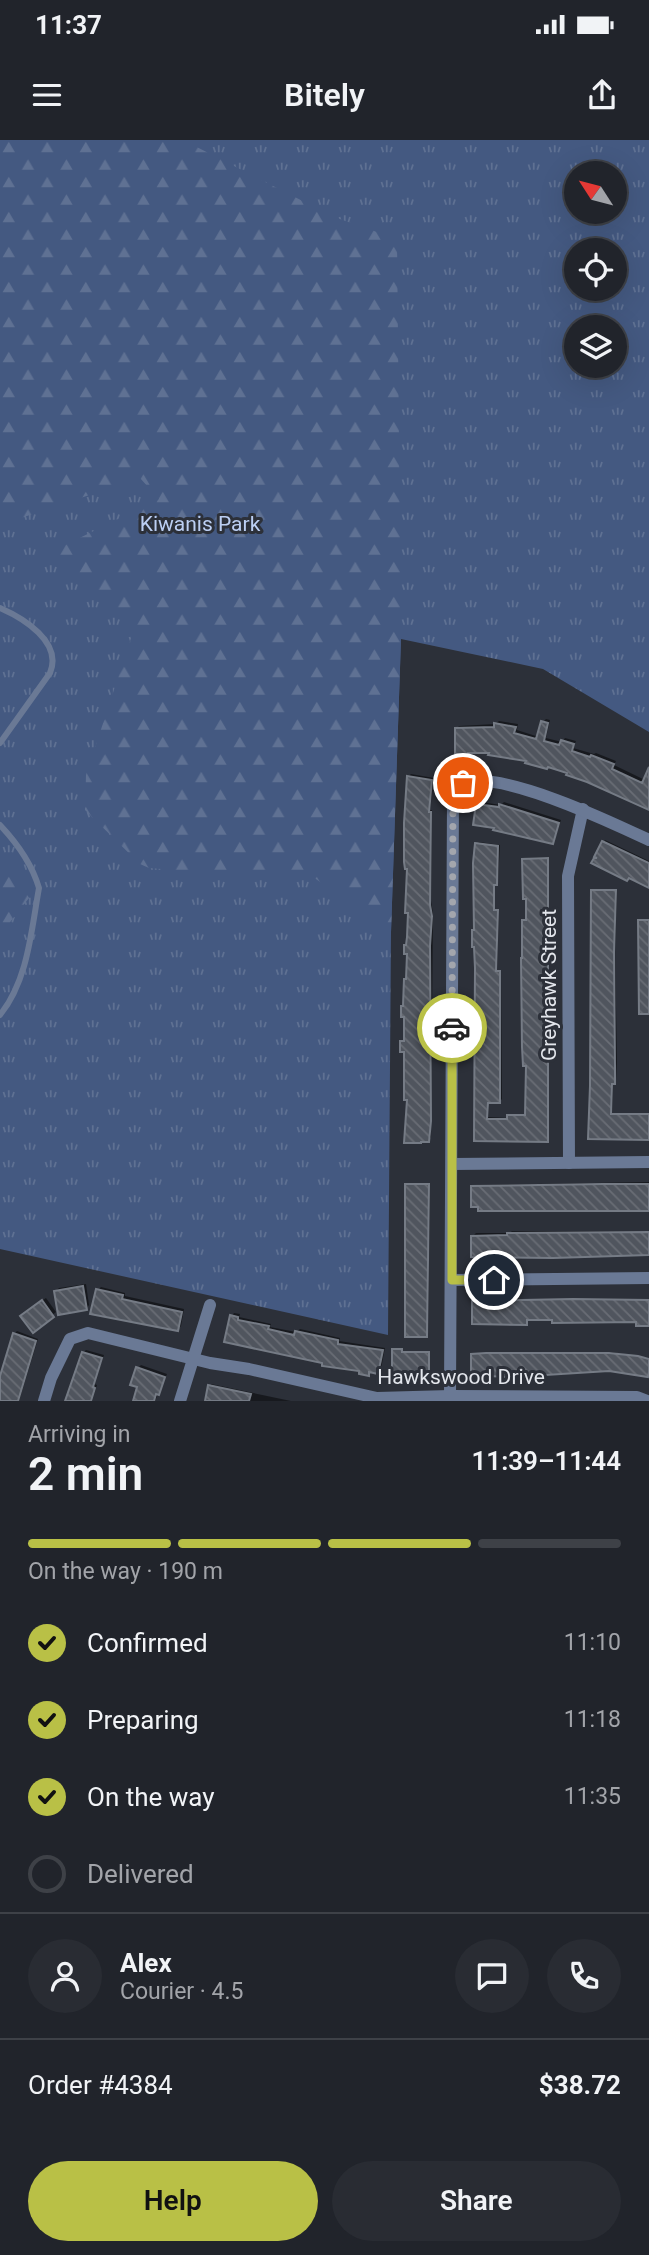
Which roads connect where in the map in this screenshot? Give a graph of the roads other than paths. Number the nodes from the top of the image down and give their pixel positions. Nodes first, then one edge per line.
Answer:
1 (0, 608) edge
2 (0, 743) edge
3 (583, 809) junction
4 (0, 825) edge
5 (649, 840) edge
6 (0, 1015) edge
7 (649, 1162) edge
8 (569, 1163) junction
9 (452, 1164) junction
10 (649, 1278) edge
11 (452, 1280) junction
12 (210, 1305) dead end
13 (193, 1359) junction
14 (450, 1396) junction
15 (44, 1401) edge
16 (180, 1401) edge
17 (647, 1401) edge

1 - 2 lane
3 - 5 street
3 - 8 street, Greyhawk Street
3 - 9 street
4 - 6 lane
7 - 8 street
8 - 9 street
9 - 11 street
10 - 11 street
11 - 14 street
12 - 13 street
13 - 14 street, Hawkswood Drive
13 - 15 street, Hawkswood Drive
13 - 16 street
14 - 17 street, Hawkswood Drive

